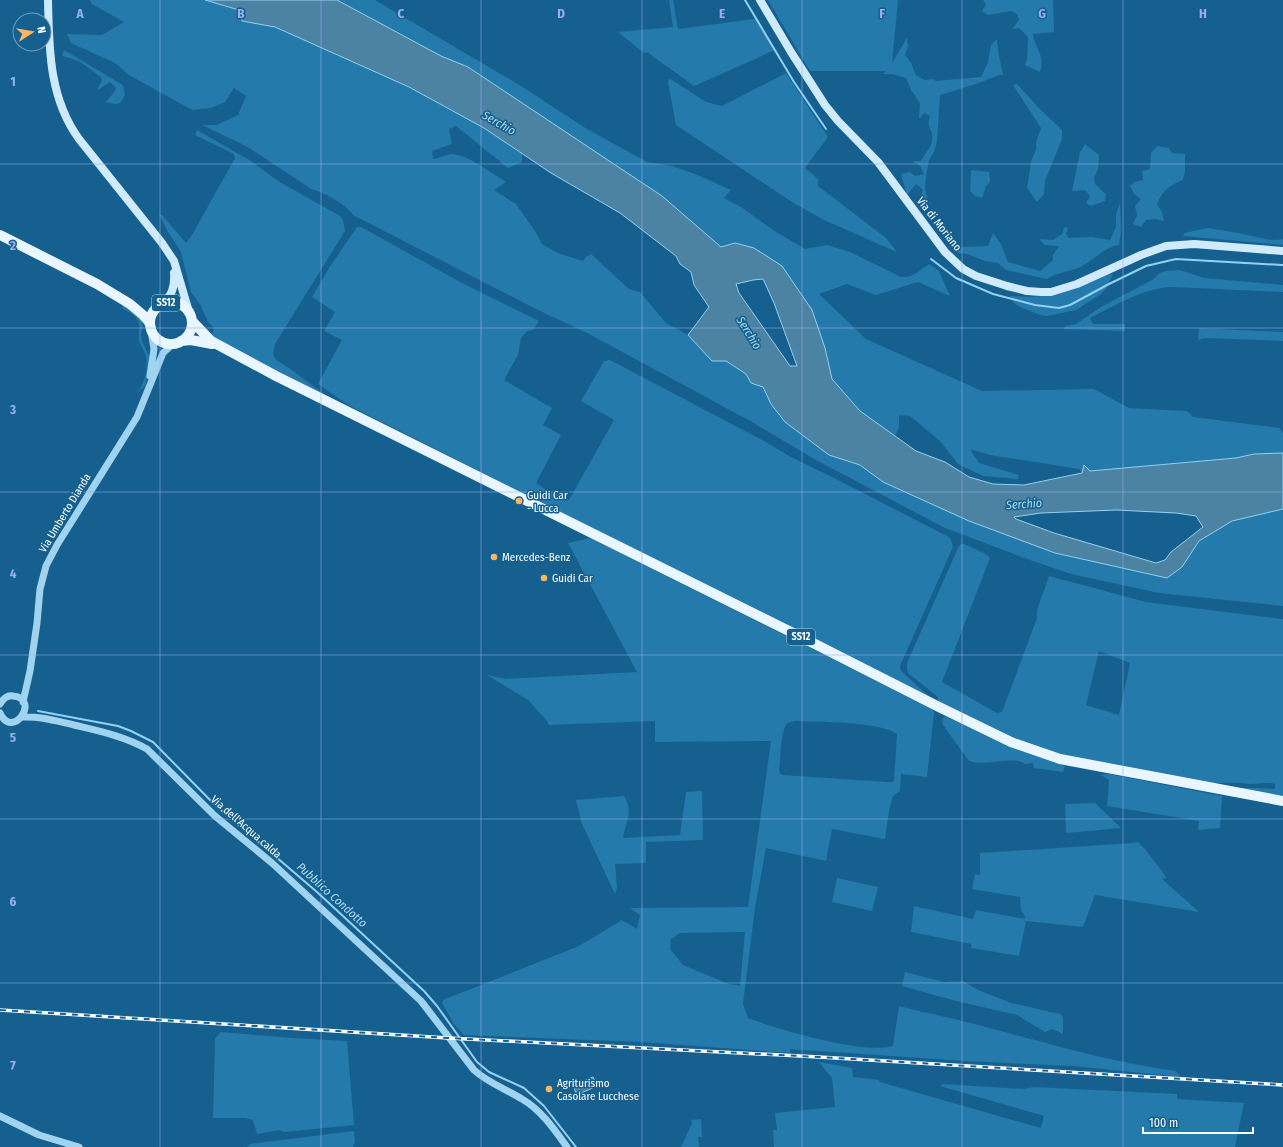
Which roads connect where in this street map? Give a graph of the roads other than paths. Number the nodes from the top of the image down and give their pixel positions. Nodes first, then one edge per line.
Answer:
1 (48, 0) edge
2 (760, 0) edge
3 (0, 235) edge
4 (1283, 251) edge
5 (170, 255) junction
6 (103, 288) junction
7 (159, 306) junction
8 (190, 316) junction
9 (151, 329) junction
10 (177, 343) junction
11 (220, 346) junction
12 (148, 388) junction
13 (26, 684) junction
14 (13, 696) junction
15 (1, 702) edge
16 (24, 703) junction
17 (0, 713) edge
18 (22, 716) junction
19 (38, 716) junction
20 (1283, 801) edge
21 (0, 1116) edge
22 (79, 1147) edge
23 (567, 1147) edge

1 - 5 main road
2 - 4 main road, Via di Moriano
3 - 6 main road, SS12
5 - 7 main road
5 - 8 main road
6 - 7 main road, SS12
6 - 9 main road, SS12
7 - 8 main road, SS12
7 - 9 main road, SS12
8 - 10 main road, SS12
8 - 11 main road, SS12
9 - 10 main road, SS12
9 - 12 street, Via Umberto Dianda
10 - 11 main road, SS12
10 - 12 street, Via Umberto Dianda
11 - 20 main road, SS12
12 - 13 street, Via Umberto Dianda
13 - 14 street
13 - 16 street, Via Umberto Dianda
14 - 15 street
14 - 16 street, Via dell'Acqua calda
16 - 18 street, Via Umberto Dianda
16 - 19 street, Via dell'Acqua calda
17 - 18 street, Via dell'Acqua calda
18 - 19 street, Via dell'Acqua calda
19 - 23 street, Via dell'Acqua calda
21 - 22 street

